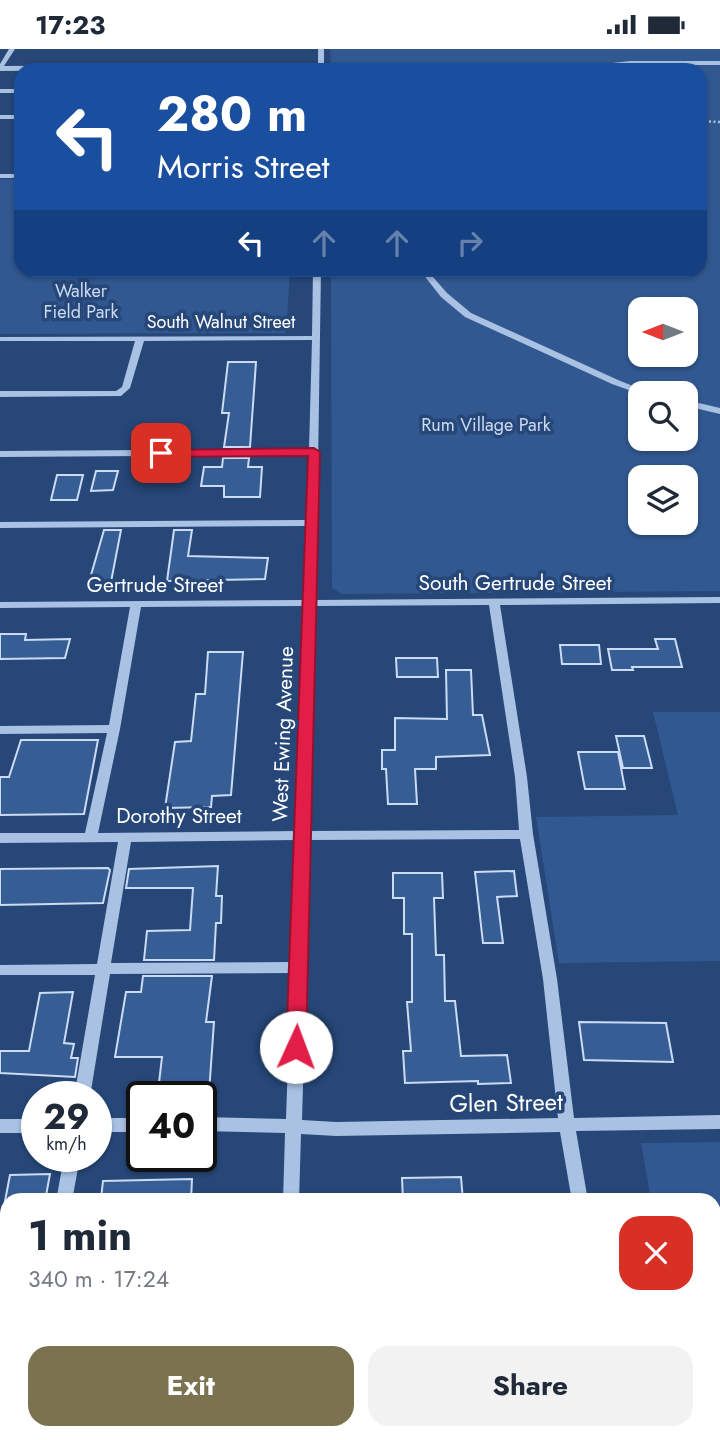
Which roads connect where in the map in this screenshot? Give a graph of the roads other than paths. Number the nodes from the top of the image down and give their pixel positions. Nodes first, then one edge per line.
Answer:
1 (12, 49) edge
2 (631, 63) edge
3 (707, 63) edge
4 (1, 69) edge
5 (317, 277) edge
6 (429, 277) edge
7 (316, 338) junction
8 (0, 339) edge
9 (140, 339) junction
10 (628, 387) edge
11 (0, 394) edge
12 (698, 406) edge
13 (720, 411) edge
14 (314, 452) junction
15 (0, 454) edge
16 (313, 523) junction
17 (0, 525) edge
18 (720, 600) edge
19 (494, 602) junction
20 (311, 603) junction
21 (136, 604) junction
22 (0, 605) edge
23 (114, 729) junction
24 (0, 730) edge
25 (526, 834) junction
26 (302, 836) junction
27 (0, 838) edge
28 (90, 838) junction
29 (125, 838) junction
30 (299, 967) junction
31 (103, 969) junction
32 (0, 970) edge
33 (85, 1081) edge
34 (720, 1122) edge
35 (217, 1124) edge
36 (567, 1124) junction
37 (0, 1126) edge
38 (21, 1126) edge
39 (293, 1126) junction
40 (69, 1172) edge
41 (65, 1193) edge
42 (291, 1193) edge
43 (579, 1193) edge

1 - 4 street
2 - 3 street
5 - 7 street, West Ewing Avenue
6 - 10 street
7 - 9 street, South Walnut Street
7 - 14 street, West Ewing Avenue
8 - 9 street, South Walnut Street
9 - 11 street
12 - 13 street
14 - 15 street
14 - 16 street, West Ewing Avenue
16 - 17 street
16 - 20 street, West Ewing Avenue
18 - 19 street, South Gertrude Street
19 - 20 street, South Gertrude Street
19 - 25 street
20 - 21 street, Gertrude Street
20 - 26 street, West Ewing Avenue
21 - 22 street, Gertrude Street
21 - 23 street
23 - 24 street
23 - 28 street
25 - 26 street, Dorothy Street
25 - 36 street
26 - 29 street, Dorothy Street
26 - 30 street, West Ewing Avenue
27 - 28 street, Dorothy Street
28 - 29 street, Dorothy Street
29 - 31 street
30 - 31 street
30 - 39 street, West Ewing Avenue
31 - 32 street
31 - 33 street
34 - 36 street, Glen Street
35 - 39 street, Glen Street
36 - 39 street, Glen Street
36 - 43 street
37 - 38 street
39 - 42 street, West Ewing Avenue
40 - 41 street

